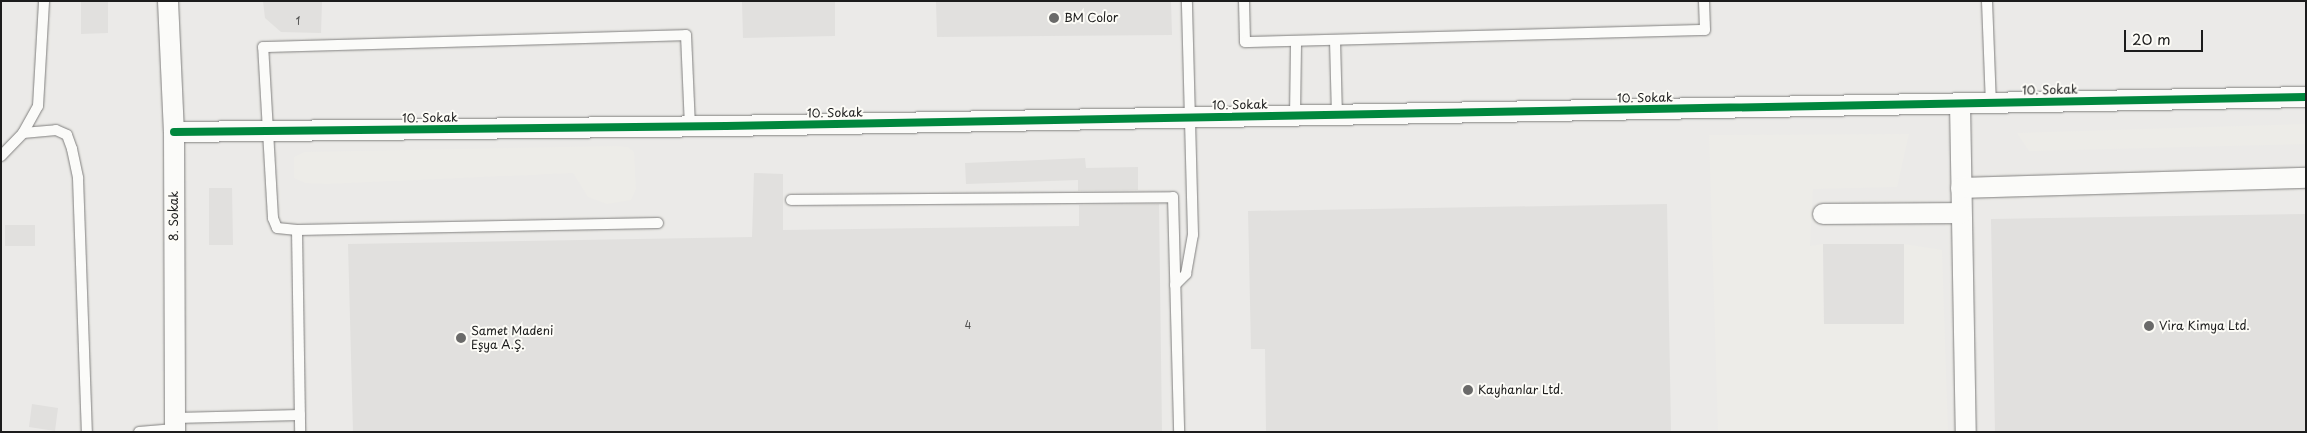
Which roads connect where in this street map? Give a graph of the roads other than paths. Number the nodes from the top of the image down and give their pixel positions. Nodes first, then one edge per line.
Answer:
1 (44, 1) edge
2 (168, 1) edge
3 (1187, 1) edge
4 (1244, 1) edge
5 (1704, 1) edge
6 (1987, 1) edge
7 (1335, 40) junction
8 (1296, 41) junction
9 (2306, 97) edge
10 (1960, 103) junction
11 (1991, 103) junction
12 (1337, 115) junction
13 (1295, 116) junction
14 (1190, 118) junction
15 (690, 127) junction
16 (269, 130) junction
17 (174, 132) junction
18 (23, 133) junction
19 (1, 156) edge
20 (2306, 178) edge
21 (1961, 188) junction
22 (790, 200) dead end
23 (1961, 213) junction
24 (1823, 214) dead end
25 (658, 223) dead end
26 (297, 230) junction
27 (1175, 285) junction
28 (300, 414) junction
29 (175, 426) edge
30 (87, 432) edge
31 (139, 432) edge
32 (300, 432) edge
33 (1179, 432) edge
34 (1966, 432) edge

1 - 18 lane
2 - 17 street, 8. Sokak
3 - 14 lane
4 - 8 lane
5 - 7 lane
6 - 11 lane
7 - 8 lane
7 - 12 lane
8 - 13 lane
9 - 11 street, 10. Sokak
10 - 11 street, 10. Sokak
10 - 12 street, 10. Sokak
10 - 21 street
12 - 13 street, 10. Sokak
13 - 14 street, 10. Sokak
14 - 15 street, 10. Sokak
14 - 27 lane
15 - 16 street, 10. Sokak
15 - 16 lane
16 - 17 street, 10. Sokak
16 - 26 lane
17 - 29 street, 8. Sokak
18 - 19 lane
18 - 30 lane
20 - 21 street
21 - 23 street
22 - 27 lane
23 - 24 street
23 - 34 street
25 - 26 lane
26 - 28 lane
27 - 33 lane
28 - 29 lane
28 - 32 lane
29 - 31 lane

